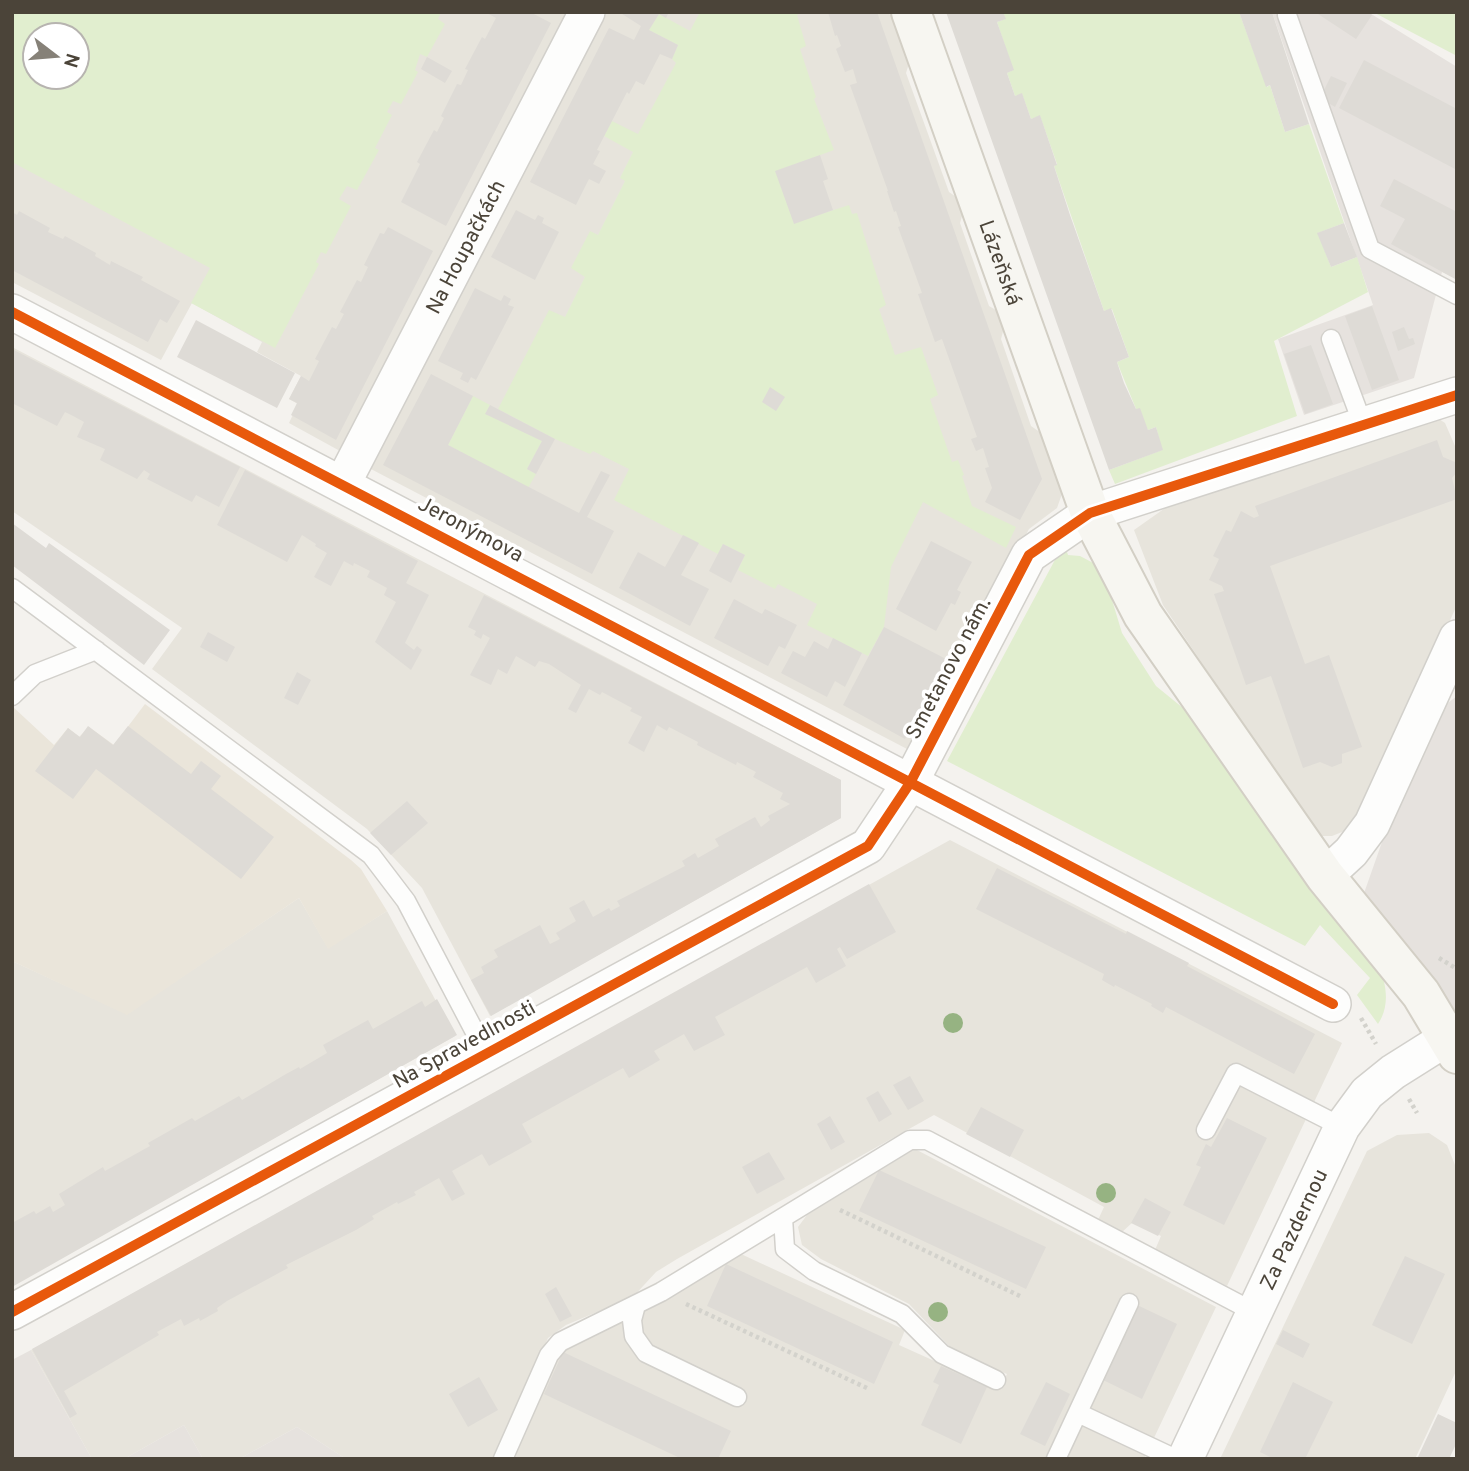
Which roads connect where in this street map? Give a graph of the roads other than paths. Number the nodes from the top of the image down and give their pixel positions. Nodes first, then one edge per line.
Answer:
1 (587, 12) edge
2 (911, 12) edge
3 (1287, 15) dead end
4 (1457, 296) edge
5 (12, 312) edge
6 (1331, 339) dead end
7 (1457, 395) edge
8 (1363, 425) junction
9 (343, 483) junction
10 (1090, 513) junction
11 (12, 588) edge
12 (1457, 638) edge
13 (96, 650) junction
14 (12, 696) edge
15 (910, 783) junction
16 (1325, 876) junction
17 (1333, 1004) dead end
18 (1452, 1046) edge
19 (486, 1054) junction
20 (1342, 1127) junction
21 (1206, 1129) dead end
22 (783, 1218) junction
23 (1129, 1303) dead end
24 (636, 1305) junction
25 (12, 1312) edge
26 (1254, 1312) junction
27 (996, 1380) dead end
28 (737, 1397) dead end
29 (1078, 1413) junction
30 (503, 1459) edge
31 (1056, 1459) edge
32 (1176, 1459) edge
33 (1185, 1459) edge

1 - 9 street, Na Houpačkách
2 - 10 street, Lázeňská
3 - 4 lane
5 - 9 street, Jeronýmova
6 - 8 lane
7 - 8 street, Smetanovo nám.
8 - 10 street, Smetanovo nám.
9 - 15 street, Jeronýmova
10 - 15 street, Smetanovo nám.
10 - 16 street
11 - 13 lane
12 - 16 street
13 - 14 lane
13 - 19 lane
15 - 17 street
15 - 19 street, Na Spravedlnosti
16 - 18 street
18 - 20 street, Za Pazdernou
19 - 25 street, Na Spravedlnosti
20 - 21 lane
20 - 26 street, Za Pazdernou
22 - 24 lane
22 - 26 lane
22 - 27 lane
23 - 29 lane
24 - 28 lane
24 - 30 lane
26 - 33 street, Za Pazdernou
29 - 31 lane
29 - 32 lane

